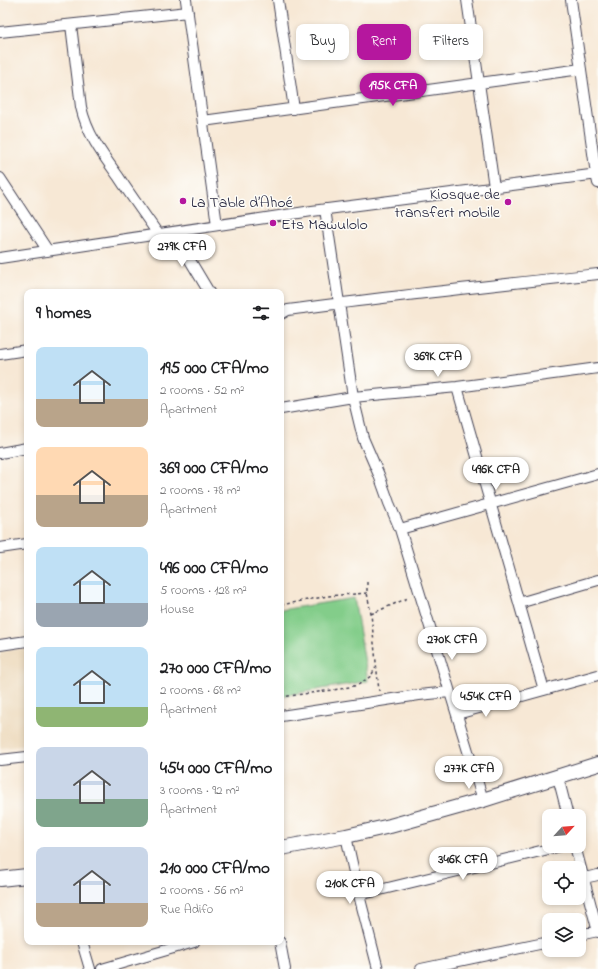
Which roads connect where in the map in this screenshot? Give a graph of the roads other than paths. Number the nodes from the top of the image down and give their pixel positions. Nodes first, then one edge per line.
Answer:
1 (186, 0) edge
2 (278, 0) edge
3 (467, 0) edge
4 (571, 0) edge
5 (188, 12) junction
6 (71, 25) junction
7 (0, 32) edge
8 (581, 69) junction
9 (479, 84) junction
10 (294, 109) junction
11 (203, 121) junction
12 (597, 177) edge
13 (0, 178) edge
14 (494, 187) junction
15 (325, 209) junction
16 (217, 225) junction
17 (173, 232) junction
18 (158, 234) junction
19 (48, 252) junction
20 (0, 258) edge
21 (598, 274) edge
22 (207, 289) edge
23 (338, 304) junction
24 (284, 312) edge
25 (24, 350) edge
26 (0, 354) edge
27 (598, 368) edge
28 (457, 387) junction
29 (353, 397) junction
30 (284, 408) edge
31 (24, 449) edge
32 (0, 453) edge
33 (598, 474) edge
34 (490, 504) junction
35 (400, 529) junction
36 (24, 544) edge
37 (0, 548) edge
38 (598, 580) edge
39 (519, 603) junction
40 (24, 641) edge
41 (0, 645) edge
42 (598, 675) edge
43 (544, 690) junction
44 (450, 692) junction
45 (457, 714) junction
46 (284, 716) edge
47 (24, 757) edge
48 (0, 760) edge
49 (598, 764) edge
50 (558, 777) junction
51 (483, 800) junction
52 (566, 809) edge
53 (346, 836) junction
54 (284, 847) edge
55 (542, 851) edge
56 (598, 874) edge
57 (24, 876) edge
58 (586, 877) edge
59 (0, 879) edge
60 (586, 886) edge
61 (359, 895) junction
62 (598, 932) edge
63 (586, 935) edge
64 (542, 943) edge
65 (83, 945) edge
66 (184, 945) edge
67 (281, 945) edge
68 (90, 969) edge
69 (102, 969) edge
70 (285, 969) edge
71 (378, 969) edge
72 (421, 969) edge

1 - 5 street
2 - 10 street
3 - 9 street
4 - 8 street
5 - 6 street
5 - 11 street
6 - 7 street
6 - 18 street
8 - 9 street
8 - 12 street
9 - 10 street
9 - 14 street
10 - 11 street
11 - 16 street
12 - 14 street
13 - 19 street
14 - 15 street
15 - 16 street
15 - 23 street
16 - 17 street
17 - 18 street
17 - 22 street
18 - 19 street
19 - 20 street
21 - 23 street
23 - 24 street
23 - 29 street
25 - 26 street
27 - 28 street
28 - 29 street
28 - 34 street
29 - 30 street
29 - 35 street
31 - 32 street
33 - 34 street
34 - 35 street
34 - 39 street
35 - 44 street
36 - 37 street
38 - 39 street
39 - 43 street
40 - 41 street
42 - 43 street
43 - 45 street
44 - 45 street
44 - 46 street
45 - 51 street
47 - 48 street
49 - 50 street
50 - 51 street
50 - 52 street
51 - 53 street
53 - 54 street
53 - 61 street
55 - 61 street
56 - 58 street
57 - 59 street
60 - 62 street
61 - 71 street
62 - 63 street
64 - 72 street
65 - 68 street
66 - 69 street
67 - 70 street

